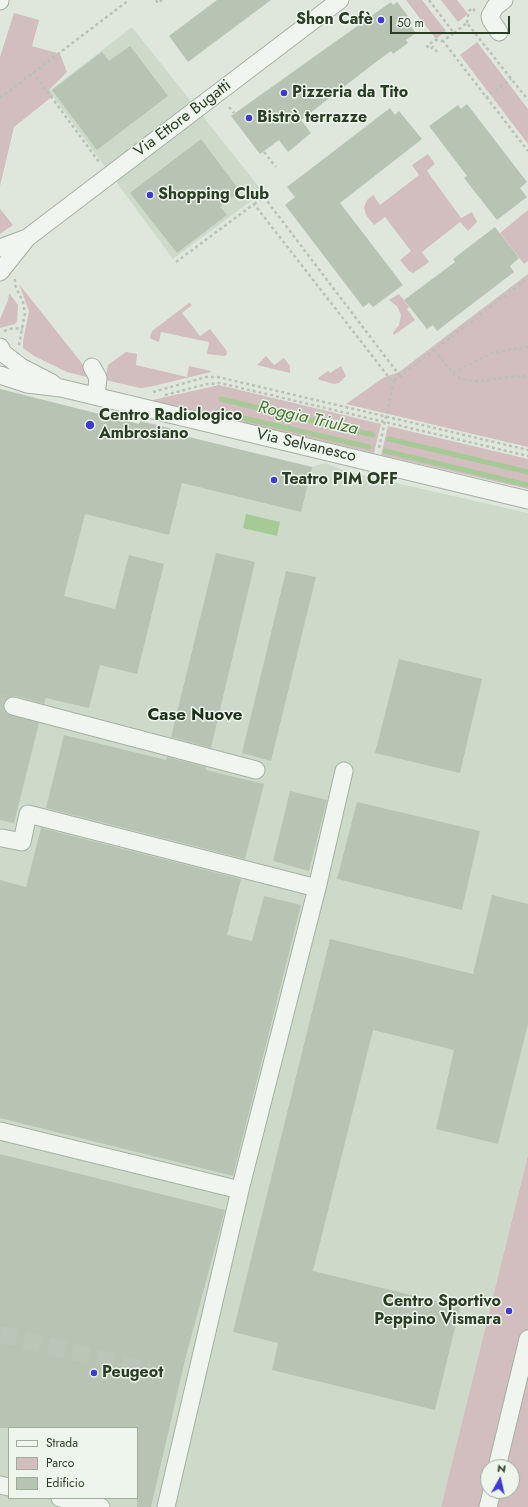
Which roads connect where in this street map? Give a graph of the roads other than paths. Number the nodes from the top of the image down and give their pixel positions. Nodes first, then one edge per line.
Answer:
1 (340, 0) edge
2 (504, 0) edge
3 (499, 32) dead end
4 (27, 238) junction
5 (0, 248) edge
6 (0, 272) edge
7 (0, 340) edge
8 (92, 367) dead end
9 (0, 375) edge
10 (61, 388) junction
11 (96, 396) junction
12 (528, 500) edge
13 (13, 706) tunnel mouth
14 (256, 770) dead end
15 (344, 771) dead end
16 (2, 838) dead end
17 (317, 888) junction
18 (0, 1131) edge
19 (240, 1190) junction
20 (528, 1339) edge
21 (499, 1459) edge
22 (65, 1499) edge
23 (101, 1507) edge
24 (166, 1507) edge

1 - 4 street, Via Ettore Bugatti
2 - 3 street
4 - 5 street, Via Ettore Bugatti
4 - 6 street, Via Ettore Bugatti
7 - 10 street, Via Selvanesco
8 - 11 street
9 - 10 street, Via Selvanesco
10 - 11 street, Via Selvanesco
11 - 12 street, Via Selvanesco
13 - 14 street
15 - 17 street
16 - 17 street
17 - 19 street
18 - 19 street
19 - 24 street
20 - 21 street
22 - 23 street

